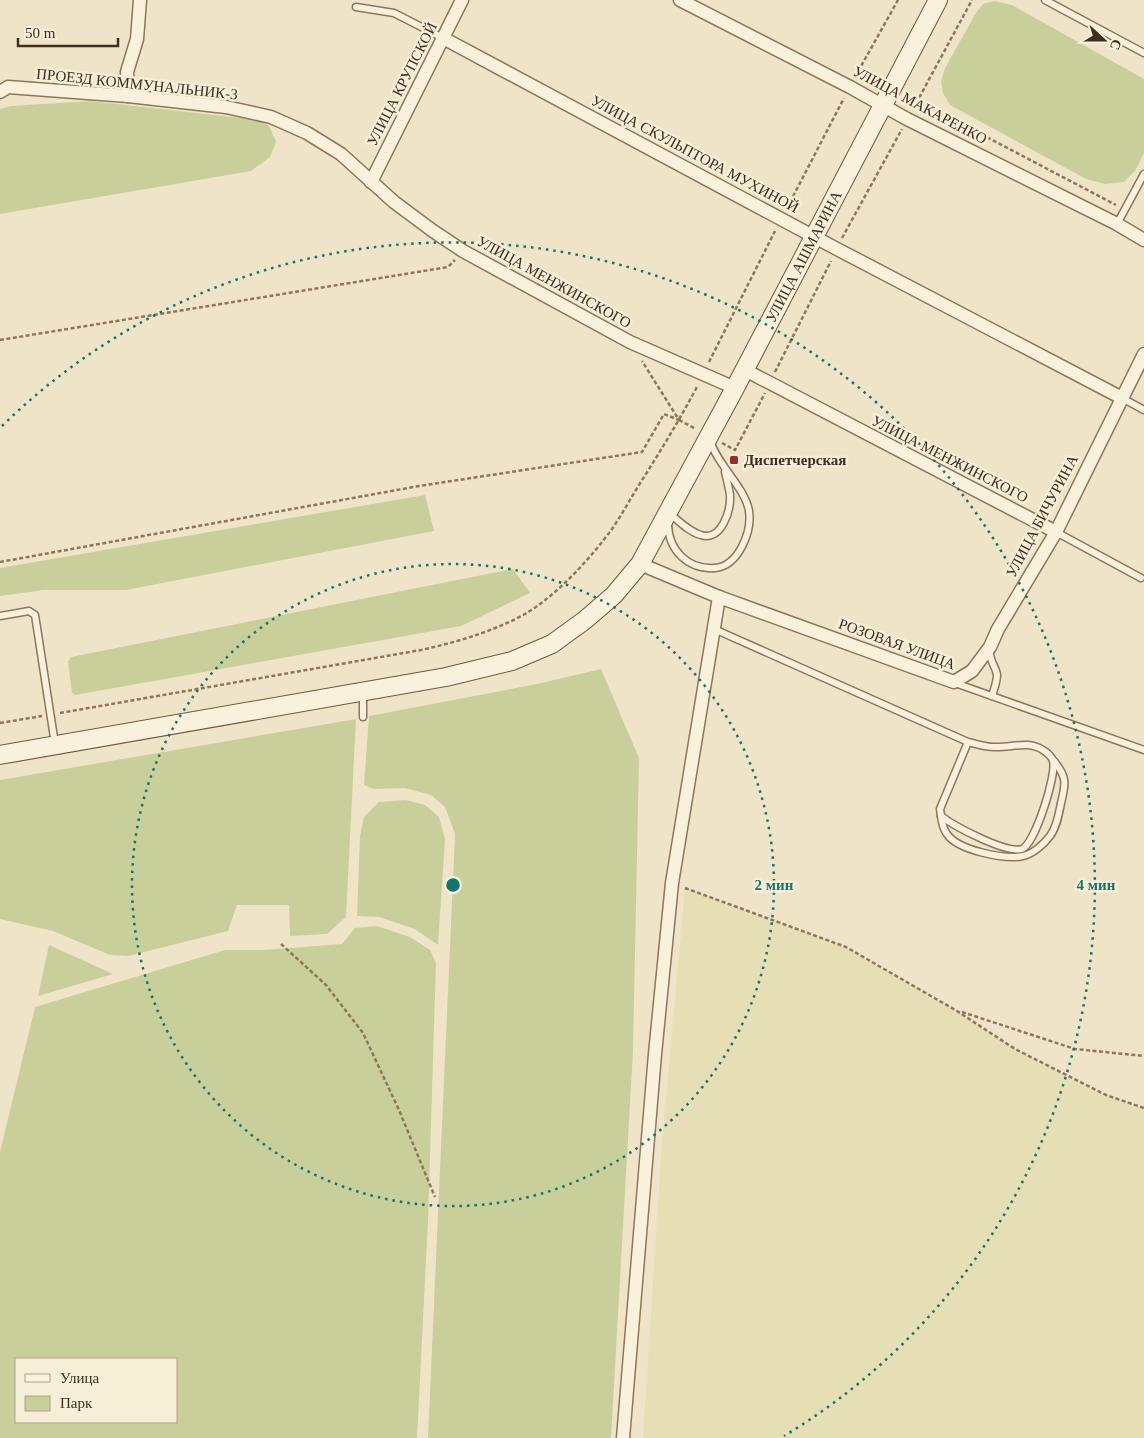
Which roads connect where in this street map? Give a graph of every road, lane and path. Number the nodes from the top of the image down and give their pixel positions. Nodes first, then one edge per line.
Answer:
1 (140, 0) edge
2 (462, 0) edge
3 (680, 0) edge
4 (898, 0) edge
5 (938, 0) edge
6 (972, 0) edge
7 (1045, 0) edge
8 (356, 7) dead end
9 (443, 38) junction
10 (1144, 54) edge
11 (850, 87) junction
12 (2, 88) edge
13 (128, 96) junction
14 (918, 101) junction
15 (883, 104) junction
16 (908, 119) junction
17 (1144, 174) edge
18 (371, 182) junction
19 (1125, 210) junction
20 (781, 219) junction
21 (1117, 224) junction
22 (814, 236) junction
23 (1144, 240) edge
24 (837, 249) junction
25 (463, 251) junction
26 (0, 340) edge
27 (630, 342) junction
28 (1144, 354) edge
29 (744, 370) junction
30 (703, 374) junction
31 (770, 383) junction
32 (735, 388) junction
33 (1122, 398) junction
34 (1144, 410) edge
35 (679, 420) junction
36 (709, 436) junction
37 (725, 468) junction
38 (668, 512) junction
39 (1056, 532) junction
40 (0, 562) edge
41 (640, 564) junction
42 (1140, 578) dead end
43 (719, 597) junction
44 (0, 616) edge
45 (714, 629) junction
46 (990, 647) junction
47 (954, 682) junction
48 (362, 692) junction
49 (992, 696) junction
50 (51, 714) junction
51 (363, 717) dead end
52 (0, 723) edge
53 (968, 742) junction
54 (56, 745) junction
55 (1144, 750) edge
56 (0, 755) edge
57 (1053, 760) junction
58 (941, 816) junction
59 (1022, 848) junction
60 (1024, 856) junction
61 (685, 888) dead end
62 (281, 944) dead end
63 (957, 1011) junction
64 (1144, 1056) edge
65 (1144, 1108) edge
66 (435, 1197) dead end
67 (623, 1438) edge

1 - 13 street
2 - 9 street, УЛИЦА КРУПСКОЙ
3 - 11 street, УЛИЦА МАКАРЕНКО
4 - 11 path
5 - 15 street, УЛИЦА АШМАРИНА
6 - 14 path
7 - 10 lane
8 - 9 lane
9 - 18 street, УЛИЦА КРУПСКОЙ
9 - 20 street, УЛИЦА СКУЛЬПТОРА МУХИНОЙ
11 - 15 street, УЛИЦА МАКАРЕНКО
11 - 20 path
12 - 13 street, ПРОЕЗД КОММУНАЛЬНИК-3
13 - 18 street, ПРОЕЗД КОММУНАЛЬНИК-3
14 - 16 path
14 - 19 path
15 - 16 street, УЛИЦА МАКАРЕНКО
15 - 22 street, УЛИЦА АШМАРИНА
16 - 21 street, УЛИЦА МАКАРЕНКО
16 - 24 path
17 - 19 lane
18 - 25 street, УЛИЦА МЕНЖИНСКОГО
19 - 21 lane
20 - 22 street, УЛИЦА СКУЛЬПТОРА МУХИНОЙ
20 - 30 path
21 - 23 street, УЛИЦА МАКАРЕНКО
22 - 24 street, УЛИЦА СКУЛЬПТОРА МУХИНОЙ
22 - 29 street, УЛИЦА АШМАРИНА
24 - 31 path
24 - 33 street, УЛИЦА СКУЛЬПТОРА МУХИНОЙ
25 - 26 path
25 - 27 street, УЛИЦА МЕНЖИНСКОГО
27 - 30 street, УЛИЦА МЕНЖИНСКОГО
27 - 35 path
28 - 33 street, УЛИЦА БИЧУРИНА
29 - 31 street, УЛИЦА МЕНЖИНСКОГО
29 - 32 street, УЛИЦА АШМАРИНА
30 - 32 street, УЛИЦА МЕНЖИНСКОГО
30 - 35 path
31 - 36 path
31 - 39 street, УЛИЦА МЕНЖИНСКОГО
32 - 36 street, УЛИЦА АШМАРИНА
33 - 34 lane, УЛИЦА СКУЛЬПТОРА МУХИНОЙ
33 - 39 street, УЛИЦА БИЧУРИНА
35 - 36 path
35 - 40 path
35 - 50 path
36 - 37 lane
36 - 38 street, УЛИЦА АШМАРИНА
37 - 38 lane
37 - 38 lane
38 - 41 street, УЛИЦА АШМАРИНА
39 - 42 lane, УЛИЦА МЕНЖИНСКОГО
39 - 46 street, УЛИЦА БИЧУРИНА
41 - 43 street, РОЗОВАЯ УЛИЦА
41 - 48 street, УЛИЦА АШМАРИНА
43 - 45 street
43 - 47 street, РОЗОВАЯ УЛИЦА
44 - 50 lane
45 - 53 lane
45 - 67 street
46 - 47 street, УЛИЦА БИЧУРИНА
46 - 49 lane
47 - 49 lane, РОЗОВАЯ УЛИЦА
48 - 51 lane
48 - 54 street, УЛИЦА АШМАРИНА
49 - 55 lane, РОЗОВАЯ УЛИЦА
50 - 52 path
50 - 54 lane
53 - 57 lane
53 - 58 lane
54 - 56 street, УЛИЦА АШМАРИНА
57 - 59 lane
57 - 60 lane
58 - 59 lane
58 - 60 lane
59 - 60 lane
61 - 63 path
62 - 66 path
63 - 64 path
63 - 65 path

